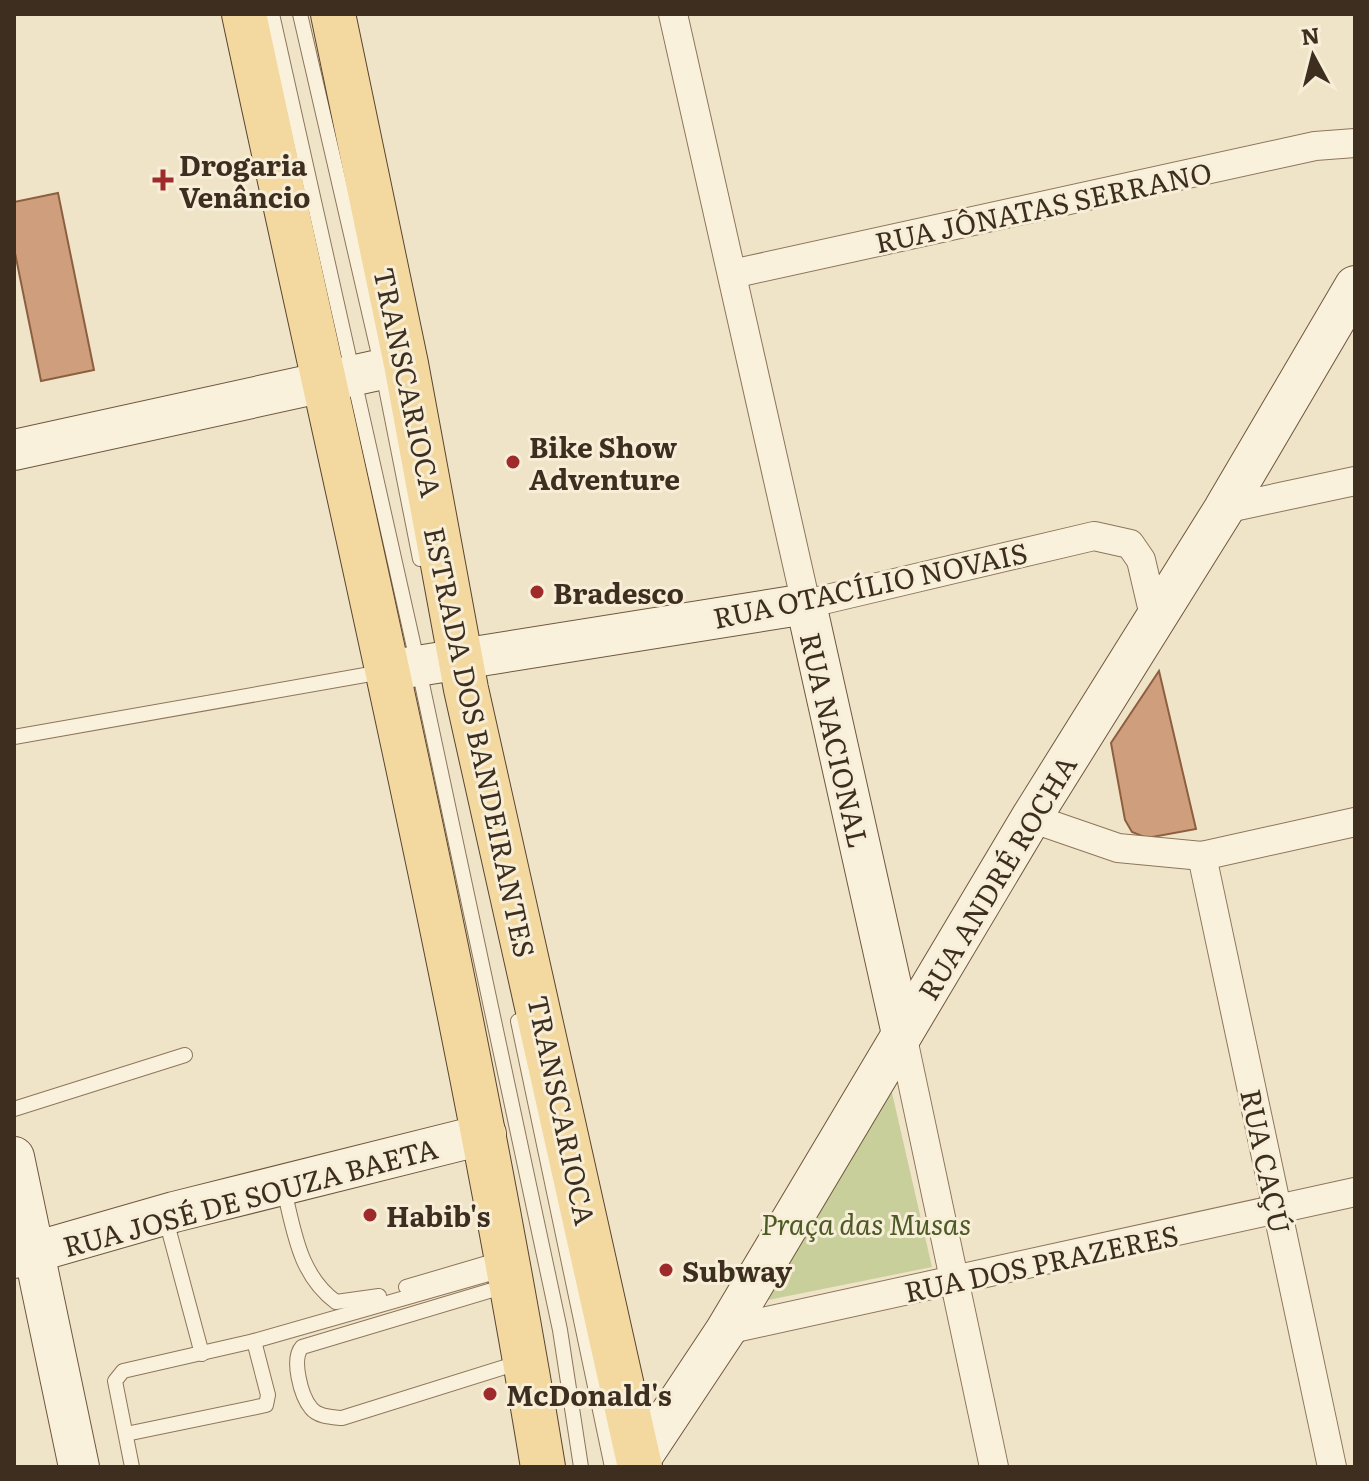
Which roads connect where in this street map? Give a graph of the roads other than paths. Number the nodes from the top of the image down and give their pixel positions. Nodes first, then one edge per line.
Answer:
1 (244, 14) edge
2 (272, 14) edge
3 (300, 14) edge
4 (333, 14) edge
5 (673, 14) edge
6 (1355, 143) edge
7 (732, 274) junction
8 (1355, 286) edge
9 (366, 373) junction
10 (14, 450) edge
11 (1355, 481) edge
12 (1224, 509) junction
13 (423, 575) dead end
14 (806, 604) junction
15 (1155, 620) junction
16 (432, 664) junction
17 (14, 737) edge
18 (1031, 818) junction
19 (1355, 822) edge
20 (1202, 856) junction
21 (514, 1004) dead end
22 (902, 1034) junction
23 (185, 1055) dead end
24 (14, 1109) edge
25 (486, 1134) junction
26 (14, 1157) edge
27 (283, 1185) junction
28 (1355, 1192) edge
29 (1277, 1210) junction
30 (165, 1216) junction
31 (25, 1255) edge
32 (510, 1269) junction
33 (953, 1282) junction
34 (726, 1330) junction
35 (254, 1341) junction
36 (202, 1354) junction
37 (525, 1361) junction
38 (126, 1434) junction
39 (631, 1465) edge
40 (79, 1467) edge
41 (132, 1467) edge
42 (543, 1467) edge
43 (581, 1467) edge
44 (994, 1467) edge
45 (1332, 1467) edge

1 - 9 main road, ESTRADA DOS BANDEIRANTES
2 - 9 lane, TRANSCARIOCA
3 - 9 lane, TRANSCARIOCA
4 - 9 main road, ESTRADA DOS BANDEIRANTES
5 - 7 street, RUA NACIONAL
6 - 7 street, RUA JÔNATAS SERRANO
7 - 14 street, RUA NACIONAL
8 - 12 street, RUA ANDRÉ ROCHA
9 - 10 street
9 - 13 lane, TRANSCARIOCA
9 - 16 main road, ESTRADA DOS BANDEIRANTES
9 - 16 main road, ESTRADA DOS BANDEIRANTES
11 - 12 street
12 - 15 street, RUA ANDRÉ ROCHA
14 - 15 street, RUA OTACÍLIO NOVAIS
14 - 16 street, RUA OTACÍLIO NOVAIS
14 - 22 street, RUA NACIONAL
15 - 18 street, RUA ANDRÉ ROCHA
16 - 17 lane
16 - 25 main road, ESTRADA DOS BANDEIRANTES
16 - 39 main road, ESTRADA DOS BANDEIRANTES
16 - 43 lane, TRANSCARIOCA
18 - 20 street
18 - 22 street, RUA ANDRÉ ROCHA
19 - 20 street
20 - 29 street, RUA CAÇÚ
21 - 39 lane, TRANSCARIOCA
22 - 33 street, RUA NACIONAL
22 - 34 street, RUA ANDRÉ ROCHA
23 - 24 lane
25 - 27 street, RUA JOSÉ DE SOUZA BAETA
25 - 32 main road, ESTRADA DOS BANDEIRANTES
26 - 31 street
27 - 30 street, RUA JOSÉ DE SOUZA BAETA
27 - 32 lane
28 - 29 street, RUA DOS PRAZERES
29 - 33 street, RUA DOS PRAZERES
29 - 45 street, RUA CAÇÚ
30 - 31 street, RUA JOSÉ DE SOUZA BAETA
30 - 36 lane
31 - 40 street
32 - 35 lane
32 - 37 main road, ESTRADA DOS BANDEIRANTES
32 - 37 lane
33 - 34 street, RUA DOS PRAZERES
33 - 44 street, RUA NACIONAL
34 - 39 street, RUA ANDRÉ ROCHA
35 - 36 lane
35 - 38 lane
36 - 38 lane
37 - 42 main road, ESTRADA DOS BANDEIRANTES
38 - 41 lane

